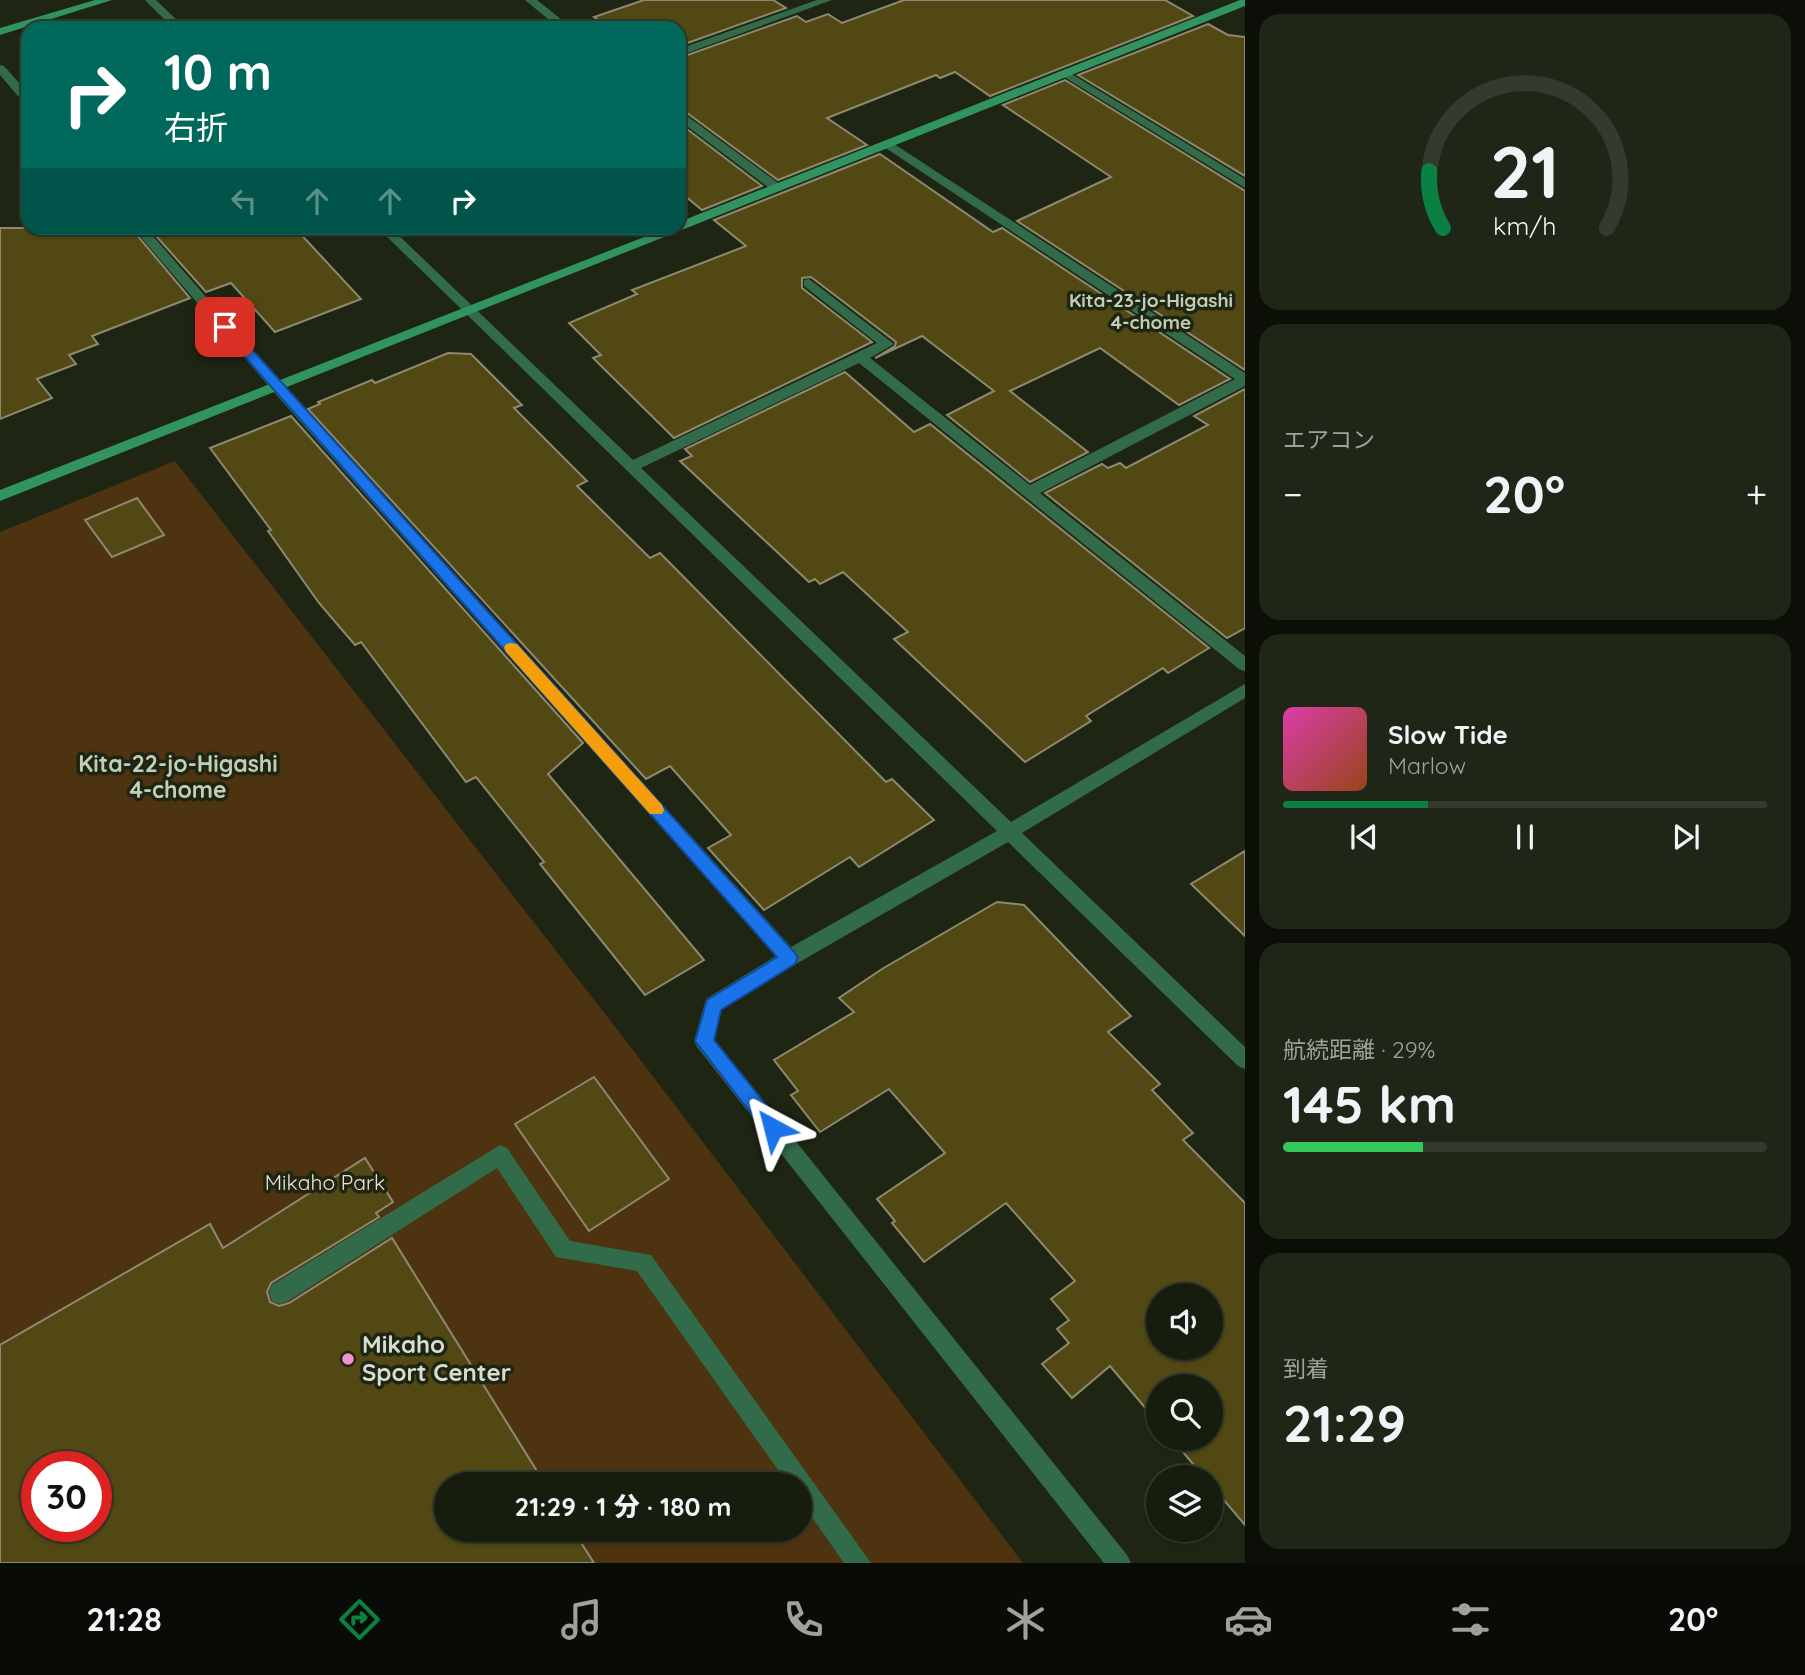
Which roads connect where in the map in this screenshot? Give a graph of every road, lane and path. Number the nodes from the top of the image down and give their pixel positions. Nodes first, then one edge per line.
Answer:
1 (107, 0) edge
2 (150, 0) edge
3 (530, 0) edge
4 (827, 0) edge
5 (1245, 2) edge
6 (37, 21) edge
7 (172, 21) edge
8 (557, 21) edge
9 (21, 26) edge
10 (0, 32) edge
11 (686, 50) edge
12 (0, 68) edge
13 (1065, 73) junction
14 (21, 92) edge
15 (686, 119) edge
16 (888, 144) junction
17 (1245, 184) edge
18 (777, 188) junction
19 (686, 224) edge
20 (145, 235) edge
21 (391, 235) edge
22 (658, 235) edge
23 (809, 283) dead end
24 (469, 310) junction
25 (860, 357) junction
26 (1245, 380) edge
27 (277, 387) junction
28 (633, 466) junction
29 (1029, 492) junction
30 (0, 496) edge
31 (1245, 665) edge
32 (1245, 690) edge
33 (1009, 833) junction
34 (789, 958) junction
35 (1245, 1060) edge
36 (280, 1293) dead end
37 (859, 1563) edge
38 (1119, 1563) edge

1 - 6 street
2 - 7 street
3 - 8 street
4 - 11 street
5 - 13 street
9 - 10 street
12 - 14 street
13 - 16 street
13 - 17 street
15 - 18 street
16 - 18 street
16 - 26 street
18 - 19 street
20 - 27 street
21 - 24 street
22 - 24 street
23 - 25 street
24 - 27 street
24 - 28 street
25 - 28 street
25 - 29 street
26 - 29 street
27 - 30 street
27 - 34 street
28 - 33 street
29 - 31 street
32 - 33 street
33 - 34 street
33 - 35 street
34 - 38 street
36 - 37 street

